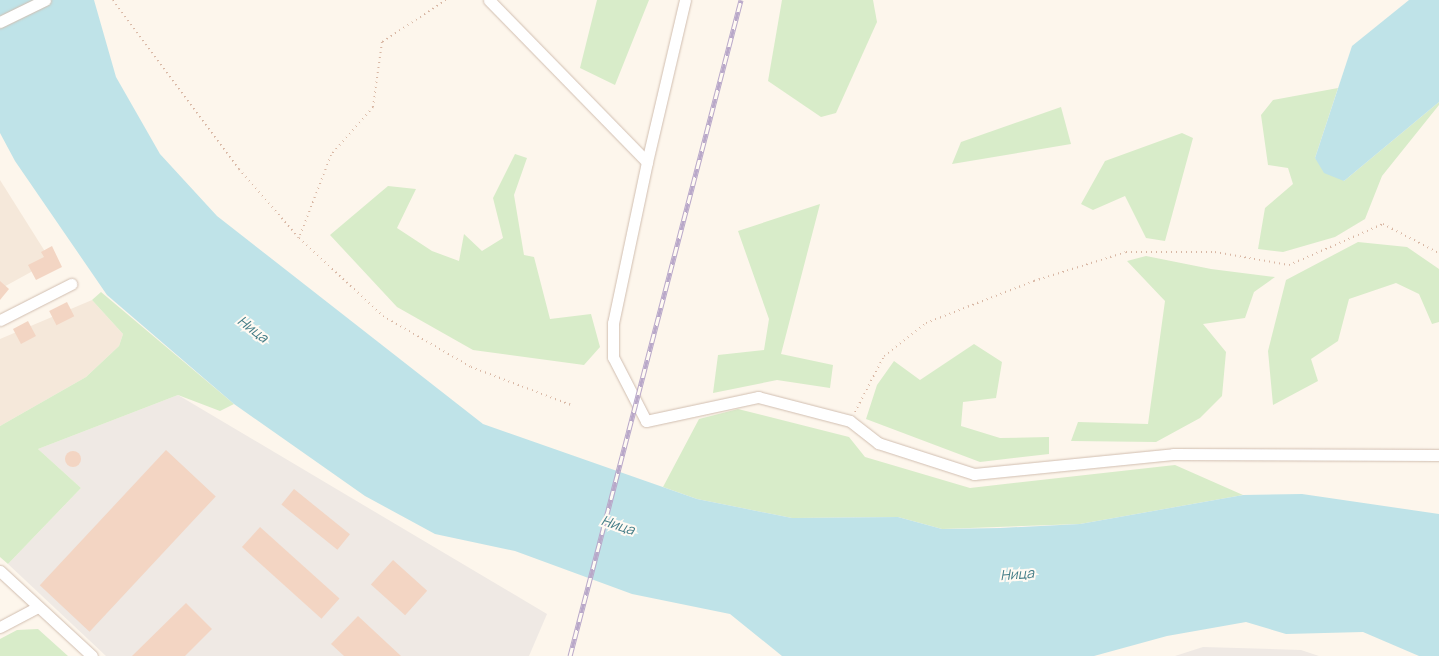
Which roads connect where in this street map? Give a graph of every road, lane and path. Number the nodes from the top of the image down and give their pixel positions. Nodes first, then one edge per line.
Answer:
1 (45, 0) edge
2 (113, 0) edge
3 (446, 0) edge
4 (489, 0) edge
5 (685, 0) edge
6 (0, 22) edge
7 (646, 162) junction
8 (299, 238) junction
9 (1439, 254) edge
10 (71, 284) dead end
11 (0, 320) edge
12 (571, 405) dead end
13 (850, 421) junction
14 (1439, 455) edge
15 (0, 571) edge
16 (38, 607) junction
17 (0, 627) edge
18 (92, 656) edge

1 - 6 street
2 - 8 path
3 - 8 path
4 - 7 street
5 - 7 street
7 - 13 street
8 - 12 path
9 - 13 path
10 - 11 street
13 - 14 street
15 - 16 street
16 - 17 street
16 - 18 street

